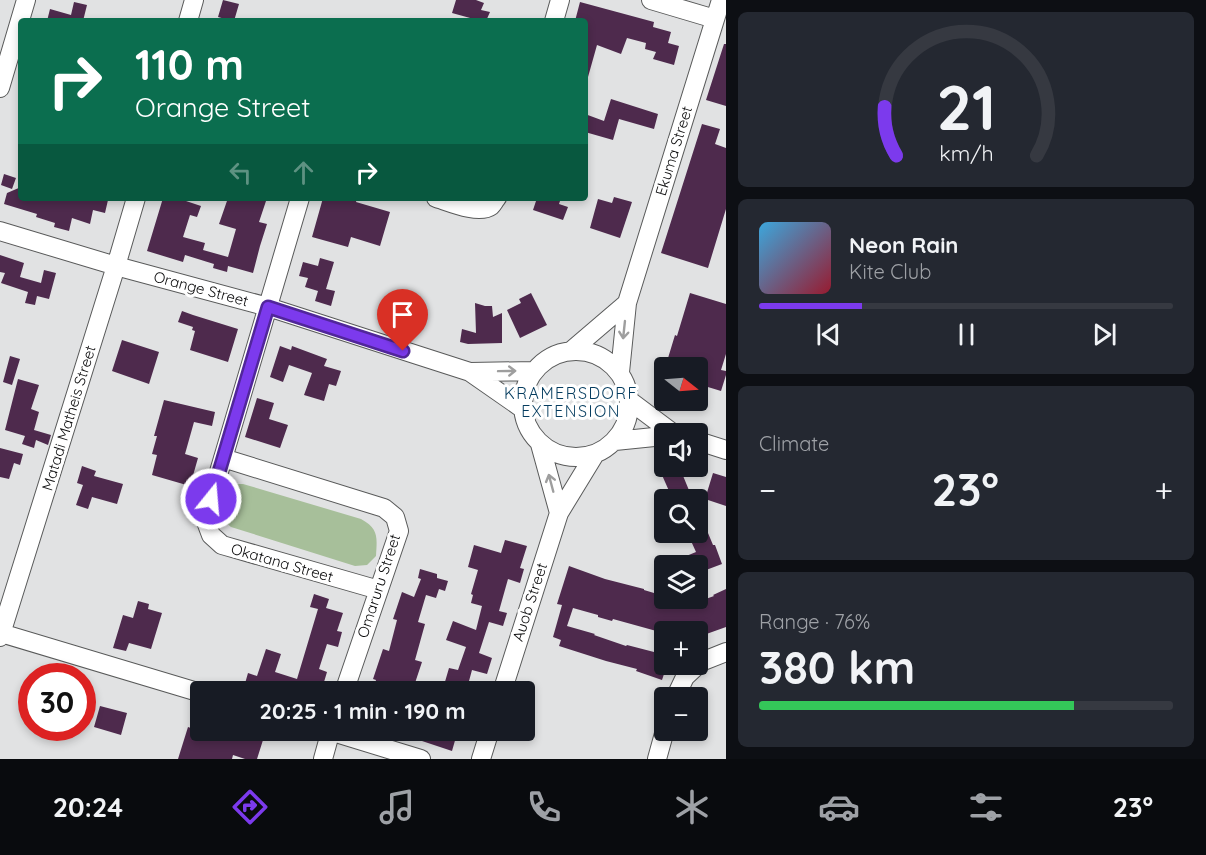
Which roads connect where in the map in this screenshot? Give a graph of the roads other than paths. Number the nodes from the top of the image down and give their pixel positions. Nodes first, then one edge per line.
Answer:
1 (26, 0) edge
2 (194, 0) edge
3 (560, 0) edge
4 (651, 0) edge
5 (721, 0) edge
6 (21, 18) edge
7 (189, 18) edge
8 (555, 18) edge
9 (716, 19) junction
10 (18, 27) edge
11 (0, 88) edge
12 (135, 201) edge
13 (299, 201) edge
14 (446, 201) edge
15 (495, 201) edge
16 (0, 231) edge
17 (116, 266) junction
18 (627, 303) junction
19 (268, 307) junction
20 (572, 350) junction
21 (534, 371) junction
22 (470, 372) junction
23 (620, 372) junction
24 (630, 401) junction
25 (523, 409) junction
26 (659, 423) edge
27 (654, 437) edge
28 (615, 441) junction
29 (540, 444) junction
30 (708, 444) edge
31 (726, 450) edge
32 (595, 454) junction
33 (224, 458) junction
34 (559, 513) junction
35 (379, 590) junction
36 (1, 635) edge
37 (726, 652) edge
38 (348, 681) edge
39 (506, 681) edge
40 (680, 687) edge
41 (190, 690) edge
42 (327, 741) edge
43 (362, 741) edge
44 (487, 741) edge
45 (662, 741) edge
46 (323, 759) edge
47 (421, 759) edge
48 (481, 759) edge
49 (657, 759) edge

1 - 6 street
2 - 7 street
3 - 8 street
4 - 9 street
5 - 9 street, Ekuma Street
9 - 18 street, Ekuma Street
10 - 11 street
12 - 17 street, Matadi Matheis Street
13 - 19 street, Okatana Street
14 - 15 street
16 - 17 street, Orange Street
17 - 19 street, Orange Street
17 - 36 street, Matadi Matheis Street
18 - 20 street
18 -> 23 street, Ekuma Street
19 - 22 street, Orange Street
19 - 33 street, Okatana Street
20 - 21 street
20 - 23 street
22 -> 21 street, Orange Street
21 - 25 street
22 - 25 street, Orange Street
23 - 24 street
24 - 26 street
24 - 28 street
25 - 29 street
27 - 28 street
28 - 32 street
29 - 32 street
34 -> 29 street
30 - 31 street
32 - 34 street, Auob Street
33 - 35 street, Omaruru Street
33 - 35 street, Okatana Street
34 - 39 street, Auob Street
35 - 38 street, Omaruru Street
36 - 41 street
37 - 40 street
42 - 46 street
43 - 47 street
44 - 48 street
45 - 49 street

